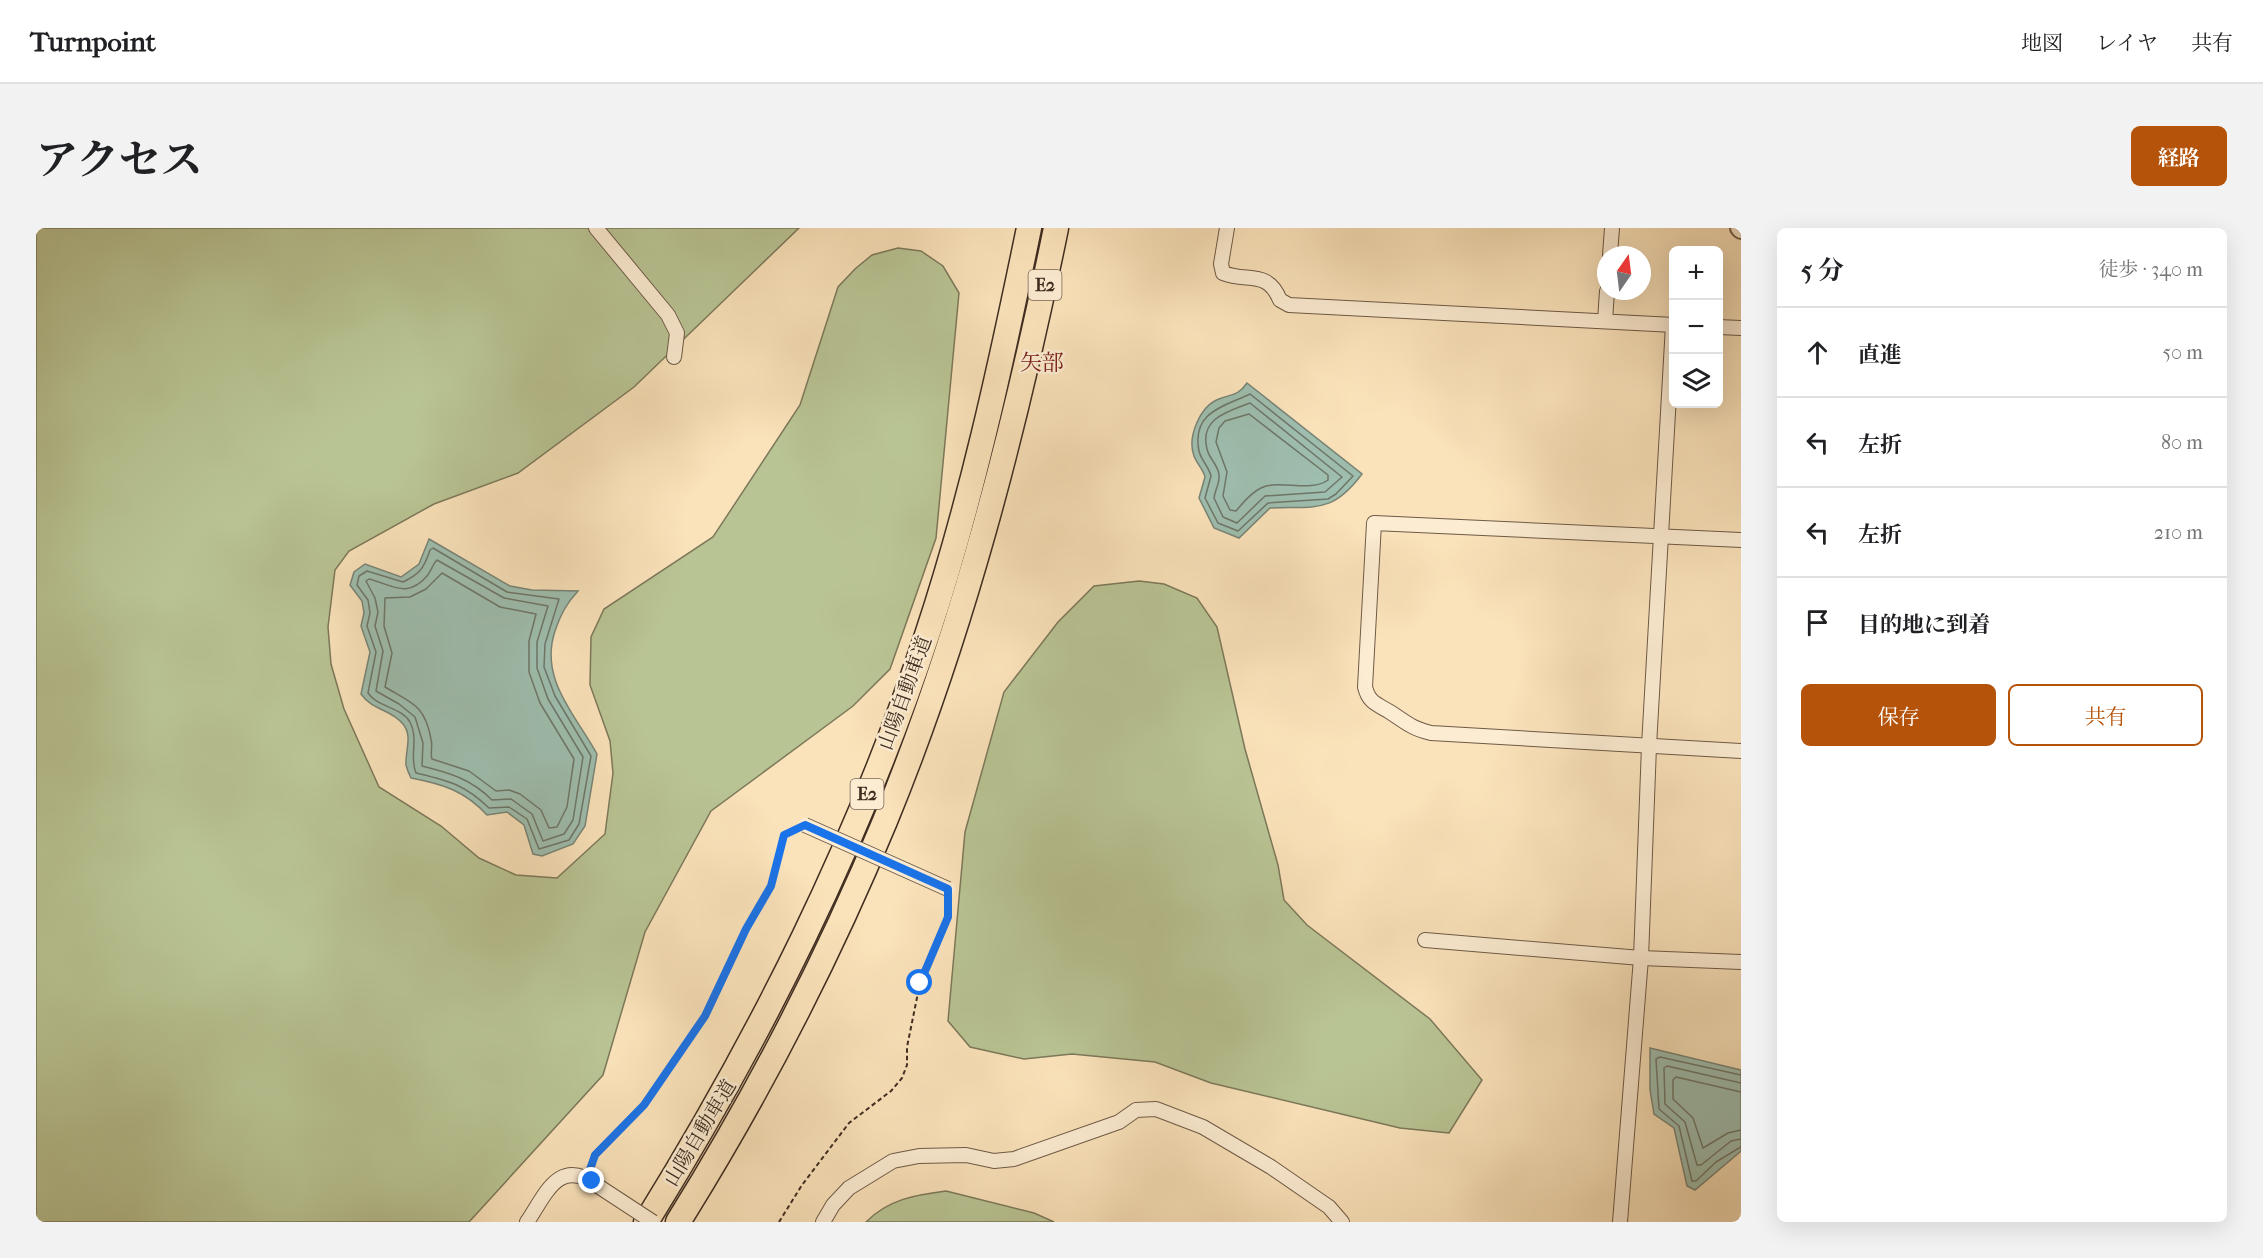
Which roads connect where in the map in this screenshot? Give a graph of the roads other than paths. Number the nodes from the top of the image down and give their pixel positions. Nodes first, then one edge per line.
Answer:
1 (596, 228) edge
2 (1029, 228) edge
3 (1056, 228) edge
4 (1227, 228) edge
5 (1612, 228) edge
6 (1611, 246) edge
7 (1606, 300) edge
8 (1605, 321) junction
9 (1669, 325) edge
10 (1723, 327) edge
11 (1741, 328) edge
12 (1671, 354) edge
13 (674, 357) dead end
14 (1661, 536) junction
15 (1741, 540) edge
16 (1649, 746) junction
17 (1741, 751) edge
18 (805, 825) road end
19 (948, 889) road end
20 (1425, 940) dead end
21 (1641, 958) junction
22 (1741, 962) edge
23 (527, 1222) edge
24 (646, 1222) edge
25 (653, 1222) edge
26 (678, 1222) edge
27 (823, 1222) edge
28 (1342, 1222) edge
29 (1620, 1222) edge

1 - 13 street
2 - 24 highway, 山陽自動車道 / E2
3 - 26 highway, 山陽自動車道 / E2
4 - 8 street
5 - 6 street
7 - 8 street
8 - 9 street
10 - 11 street
12 - 14 street
14 - 15 street
14 - 16 street
14 - 16 street
16 - 17 street
16 - 21 street
18 - 19 street, bridge
20 - 21 street
21 - 22 street
21 - 29 street
23 - 25 street, bridge
27 - 28 street

